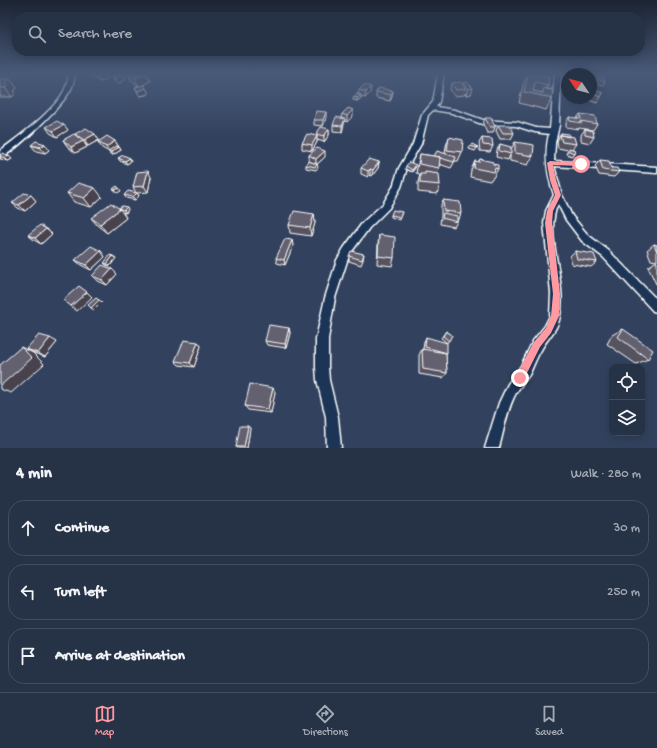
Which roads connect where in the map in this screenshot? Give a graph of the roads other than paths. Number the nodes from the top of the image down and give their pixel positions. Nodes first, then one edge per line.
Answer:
1 (64, 95) edge
2 (437, 95) edge
3 (557, 95) edge
4 (431, 108) junction
5 (554, 132) junction
6 (1, 153) edge
7 (550, 163) junction
8 (657, 170) edge
9 (558, 195) junction
10 (657, 307) edge
11 (334, 448) edge
12 (492, 448) edge

1 - 6 street
2 - 4 street
3 - 5 street
4 - 5 street
4 - 11 street
5 - 7 street
7 - 8 street
7 - 9 street
9 - 10 street
9 - 12 street

